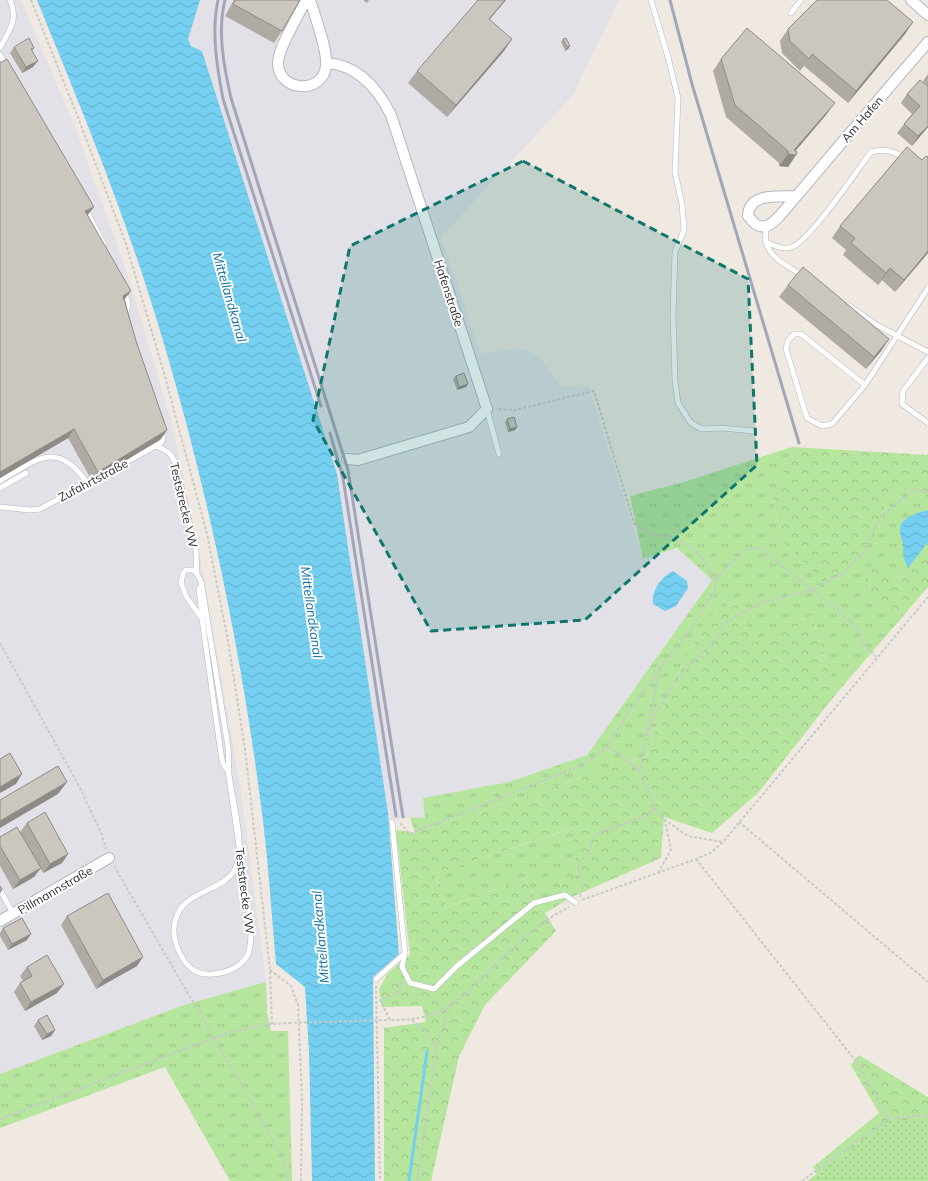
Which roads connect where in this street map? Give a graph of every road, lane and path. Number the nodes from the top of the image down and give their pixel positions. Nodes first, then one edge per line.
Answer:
1 (10, 0) edge
2 (306, 0) edge
3 (310, 0) edge
4 (651, 0) edge
5 (801, 0) edge
6 (911, 0) edge
7 (791, 13) dead end
8 (928, 15) edge
9 (928, 42) edge
10 (0, 48) edge
11 (0, 55) edge
12 (327, 64) junction
13 (8, 69) edge
14 (910, 162) edge
15 (797, 196) junction
16 (81, 199) edge
17 (766, 226) junction
18 (766, 242) junction
19 (108, 254) edge
20 (809, 280) edge
21 (122, 288) edge
22 (928, 288) edge
23 (840, 300) edge
24 (128, 322) edge
25 (899, 335) junction
26 (928, 352) edge
27 (928, 358) edge
28 (865, 385) junction
29 (487, 409) junction
30 (928, 423) edge
31 (158, 426) edge
32 (754, 431) dead end
33 (156, 446) junction
34 (499, 454) dead end
35 (347, 459) dead end
36 (26, 473) dead end
37 (0, 481) edge
38 (88, 484) junction
39 (0, 488) edge
40 (928, 493) edge
41 (0, 507) edge
42 (197, 573) junction
43 (716, 579) junction
44 (812, 590) junction
45 (928, 597) edge
46 (202, 619) junction
47 (0, 643) edge
48 (877, 658) junction
49 (662, 665) junction
50 (644, 746) junction
51 (608, 748) junction
52 (228, 771) junction
53 (640, 772) junction
54 (655, 808) junction
55 (665, 820) junction
56 (394, 821) joint
57 (739, 822) junction
58 (723, 842) junction
59 (109, 858) junction
60 (696, 859) junction
61 (658, 874) junction
62 (0, 890) edge
63 (577, 903) junction
64 (14, 913) junction
65 (0, 921) edge
66 (406, 953) junction
67 (376, 979) joint
68 (928, 982) edge
69 (400, 991) dead end
70 (449, 1007) junction
71 (390, 1020) junction
72 (412, 1020) junction
73 (272, 1024) junction
74 (213, 1038) junction
75 (437, 1046) junction
76 (928, 1116) edge
77 (0, 1119) edge
78 (889, 1119) junction
79 (287, 1181) edge
80 (302, 1181) edge
81 (380, 1181) edge
82 (417, 1181) edge
83 (802, 1181) edge

1 - 10 lane
2 - 12 street
3 - 12 street
4 - 32 lane
5 - 7 lane
6 - 8 street
9 - 15 street, Am Hafen
11 - 13 lane
12 - 29 street, Hafenstraße
14 - 18 lane
15 - 17 street, Am Hafen
15 - 17 street
16 - 19 lane
17 - 18 lane
18 - 20 lane
21 - 24 lane
22 - 25 lane
23 - 25 lane
25 - 26 lane
25 - 28 lane
27 - 30 lane
28 - 28 lane
29 - 34 lane
29 - 35 street
29 - 43 path
31 - 33 lane
33 - 38 lane, Zufahrtstraße
33 - 42 lane, Teststrecke VW
36 - 39 lane
37 - 38 lane
38 - 41 lane, Zufahrtstraße
40 - 44 path
42 - 46 lane, Teststrecke VW
42 - 46 lane, Teststrecke VW
42 - 52 lane, Teststrecke VW
43 - 44 path
43 - 49 path
44 - 48 path
44 - 50 path
45 - 48 path
46 - 52 lane, Teststrecke VW
47 - 59 path
48 - 57 path
49 - 50 path
49 - 51 path
50 - 53 path
51 - 53 path
51 - 56 path
52 - 52 lane, Teststrecke VW
53 - 54 path
54 - 55 path
54 - 63 path
55 - 58 path
55 - 61 path
56 - 66 lane
57 - 58 path
57 - 68 path
58 - 60 path
59 - 64 street, Pillmannstraße
59 - 74 path
60 - 61 path
60 - 78 path
61 - 63 path
62 - 64 lane
63 - 66 lane
63 - 70 path
64 - 65 street, Pillmannstraße
66 - 67 lane
67 - 81 path
69 - 71 path
70 - 72 path
70 - 75 path
71 - 72 path
71 - 73 path, bridge
72 - 75 path
73 - 74 path
73 - 80 path
74 - 77 path
74 - 79 path
75 - 82 path
76 - 78 path
78 - 83 path

